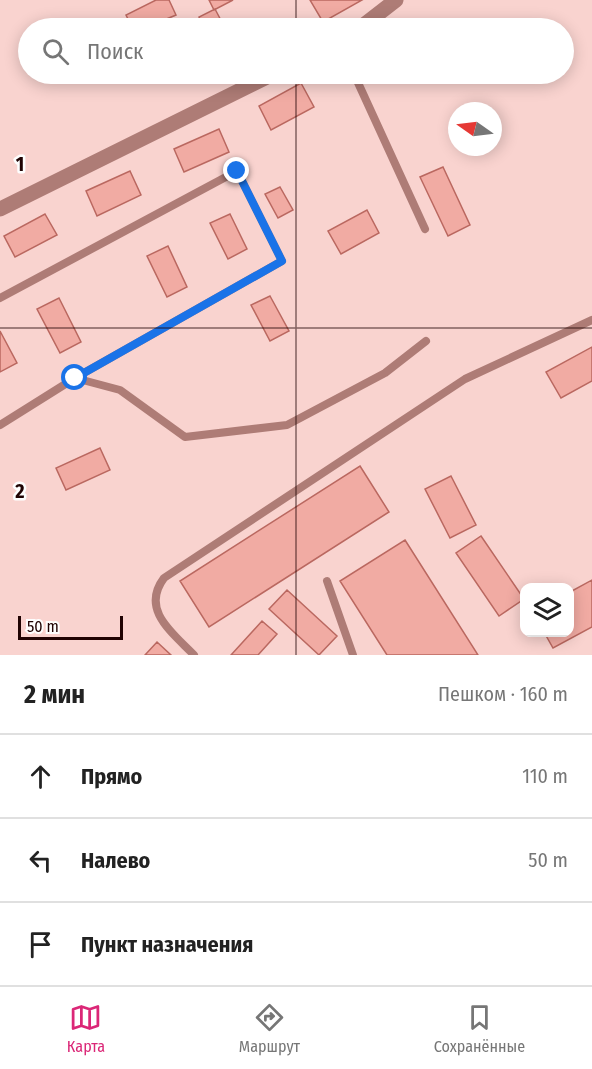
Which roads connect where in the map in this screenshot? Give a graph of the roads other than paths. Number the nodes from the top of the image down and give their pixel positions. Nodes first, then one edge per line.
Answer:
1 (396, 0) edge
2 (373, 18) edge
3 (253, 84) edge
4 (359, 84) edge
5 (0, 209) edge
6 (425, 229) dead end
7 (0, 298) edge
8 (592, 320) edge
9 (426, 342) dead end
10 (75, 378) junction
11 (0, 425) edge
12 (327, 581) dead end
13 (195, 655) edge
14 (353, 655) edge

1 - 2 street
3 - 5 street
4 - 6 lane
7 - 10 lane
8 - 13 lane
9 - 10 lane
10 - 11 lane
12 - 14 lane

